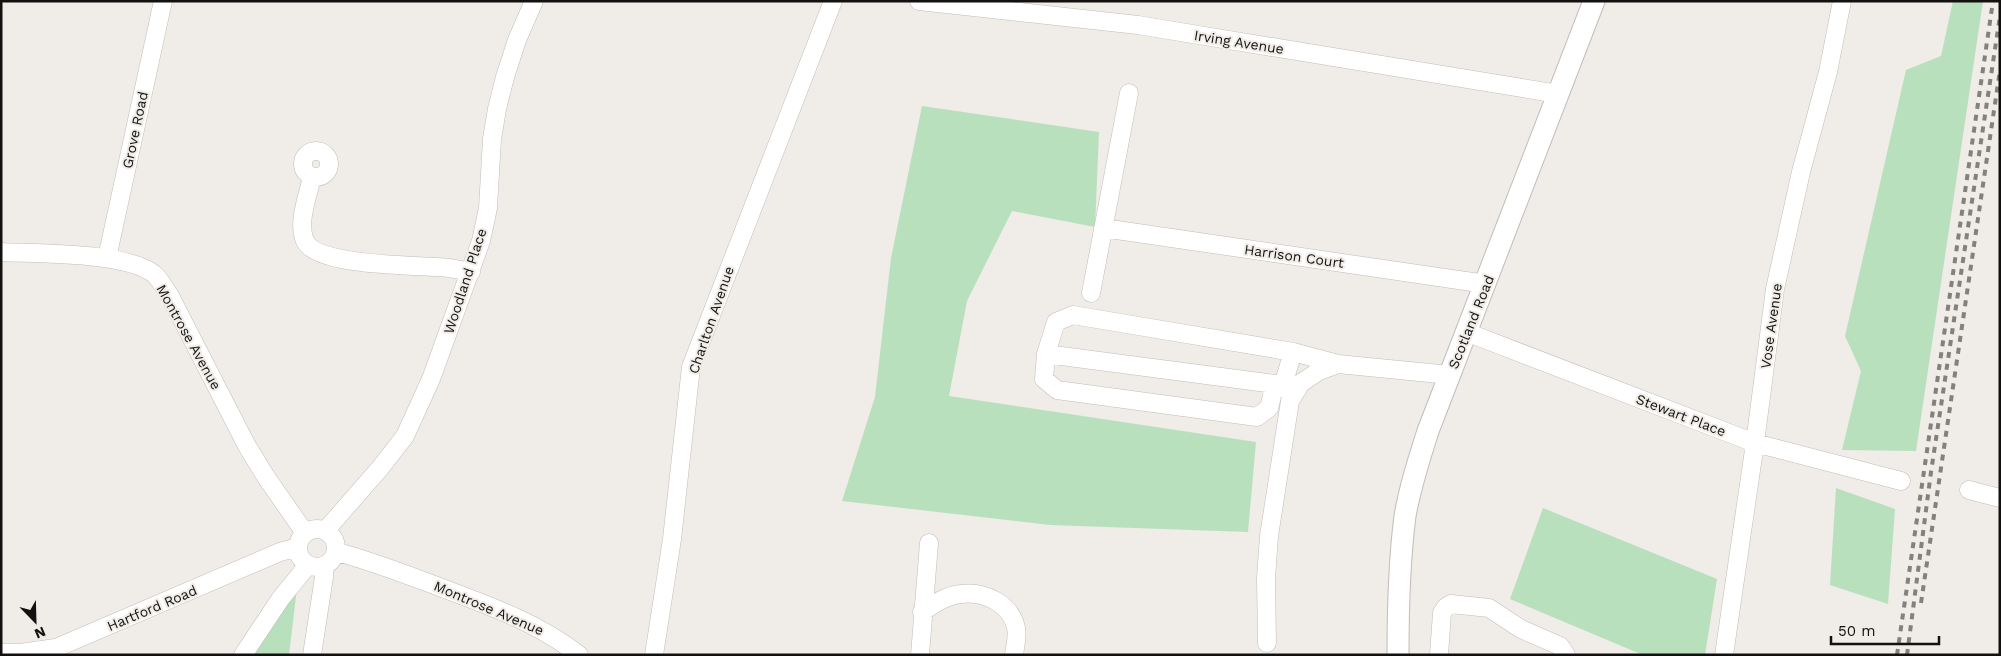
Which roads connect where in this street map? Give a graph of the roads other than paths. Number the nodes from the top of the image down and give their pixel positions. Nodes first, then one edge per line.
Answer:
1 (163, 1) edge
2 (534, 1) edge
3 (833, 1) edge
4 (1594, 1) edge
5 (1842, 1) edge
6 (928, 2) edge
7 (1129, 93) dead end
8 (1558, 94) junction
9 (312, 177) dead end
10 (1103, 228) junction
11 (1, 252) edge
12 (107, 258) junction
13 (471, 272) junction
14 (1486, 284) junction
15 (1091, 293) dead end
16 (1466, 332) junction
17 (1293, 352) junction
18 (1046, 354) junction
19 (1338, 364) junction
20 (1450, 374) junction
21 (1284, 389) junction
22 (1755, 443) junction
23 (1901, 481) dead end
24 (1969, 490) dead end
25 (2000, 498) edge
26 (326, 530) junction
27 (301, 540) junction
28 (929, 543) dead end
29 (336, 552) junction
30 (316, 566) junction
31 (922, 612) junction
32 (1267, 643) dead end
33 (1, 653) edge
34 (243, 655) edge
35 (312, 655) edge
36 (579, 655) edge
37 (654, 655) edge
38 (920, 655) edge
39 (1014, 655) edge
40 (1398, 655) edge
41 (1439, 655) edge
42 (1566, 655) edge
43 (1724, 655) edge

1 - 12 street, Grove Road
2 - 13 street, Woodland Place
3 - 37 street, Charlton Avenue
4 - 8 main road, Scotland Road
5 - 22 street, Vose Avenue
6 - 8 street, Irving Avenue
7 - 10 street
8 - 14 main road, Scotland Road
9 - 13 street
10 - 14 street, Harrison Court
10 - 15 street
11 - 12 street, Montrose Avenue
12 - 27 street, Montrose Avenue
13 - 26 street, Woodland Place
14 - 16 main road, Scotland Road
16 - 20 main road, Scotland Road
16 - 22 street, Stewart Place
17 - 18 street
17 - 19 street
17 - 21 street
18 - 21 street
18 - 21 street
19 - 20 street
19 - 21 street
20 - 40 main road, Scotland Road
21 - 32 street
22 - 23 street, Stewart Place
22 - 43 street, Vose Avenue
24 - 25 street
26 - 27 street
26 - 29 street
27 - 30 street
27 - 33 street, Hartford Road
28 - 31 street
29 - 30 street
29 - 36 street, Montrose Avenue
30 - 34 street
30 - 35 street
31 - 38 street
31 - 39 street
41 - 42 street

